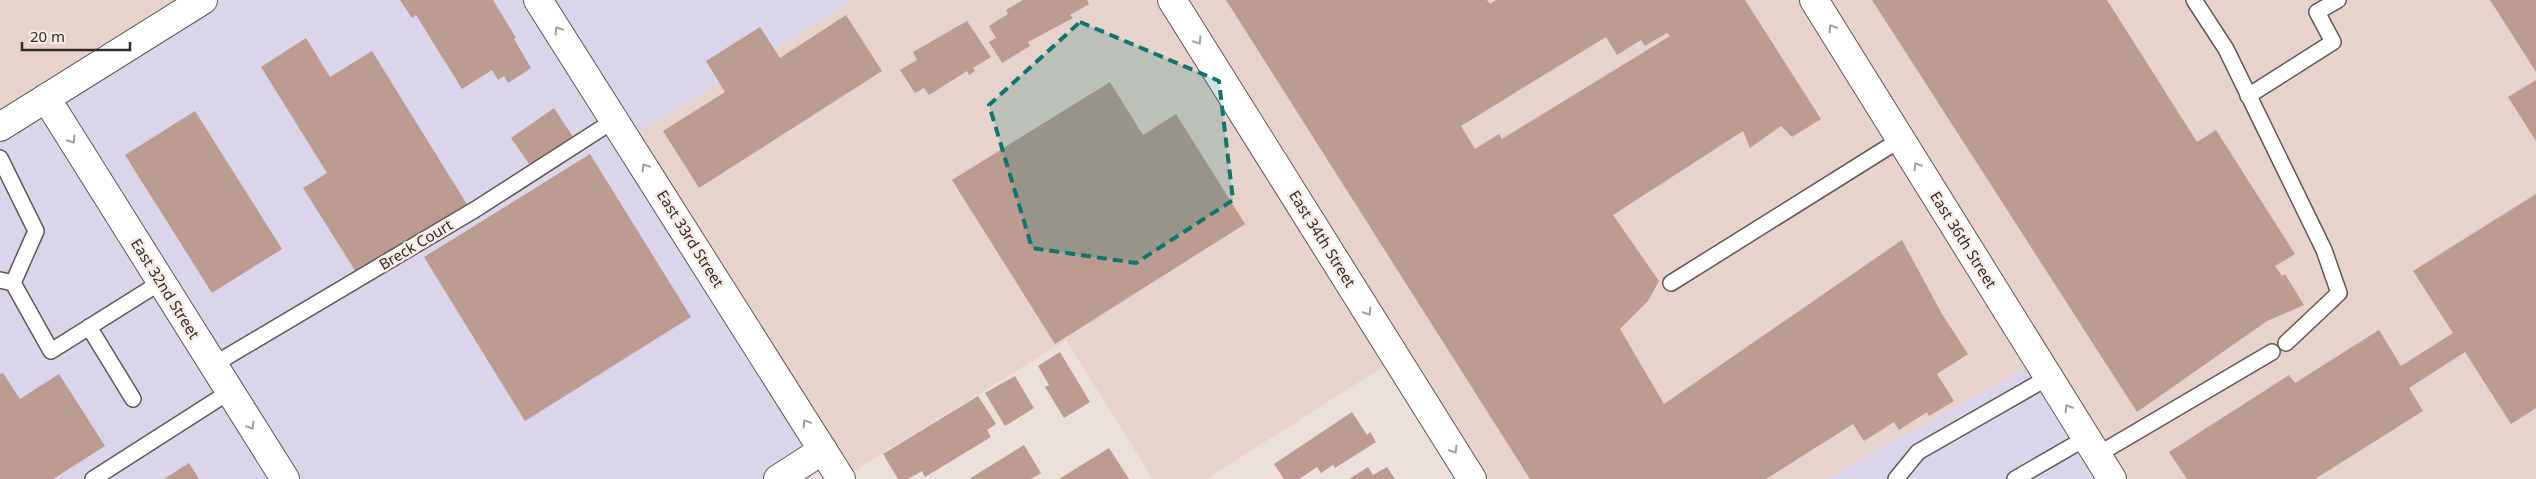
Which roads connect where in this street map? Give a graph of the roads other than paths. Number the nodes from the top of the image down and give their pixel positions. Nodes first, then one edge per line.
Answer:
1 (203, 0) edge
2 (538, 0) edge
3 (1172, 0) edge
4 (1814, 0) edge
5 (2194, 0) edge
6 (2338, 0) edge
7 (2248, 96) junction
8 (46, 98) junction
9 (616, 119) junction
10 (0, 127) edge
11 (1901, 139) junction
12 (0, 158) edge
13 (6, 282) edge
14 (161, 282) junction
15 (1671, 283) dead end
16 (89, 327) junction
17 (2286, 343) dead end
18 (2272, 352) dead end
19 (213, 366) junction
20 (2049, 377) junction
21 (229, 392) junction
22 (133, 399) dead end
23 (2092, 446) junction
24 (823, 450) junction
25 (93, 479) edge
26 (285, 479) edge
27 (778, 479) edge
28 (841, 479) edge
29 (1472, 479) edge
30 (1896, 479) edge
31 (2015, 479) edge
32 (2112, 479) edge

1 - 8 street
9 -> 2 street, East 33rd Street
3 -> 29 street, East 34th Street
11 -> 4 street, East 36th Street
5 - 7 lane
6 - 7 lane
7 - 17 lane
8 - 10 street
8 -> 14 street, East 32nd Street
9 - 19 lane, Breck Court
24 -> 9 street, East 33rd Street
11 - 15 lane
20 -> 11 street, East 36th Street
12 - 13 lane
13 - 16 lane
14 - 16 lane
14 - 19 street, East 32nd Street
16 - 22 lane
18 - 23 lane
19 - 21 street, East 32nd Street
23 -> 20 street, East 36th Street
20 - 30 lane
21 - 25 lane
21 -> 26 street, East 32nd Street
23 - 31 lane
23 - 32 street, East 36th Street
24 - 27 street
24 - 28 street, East 33rd Street

